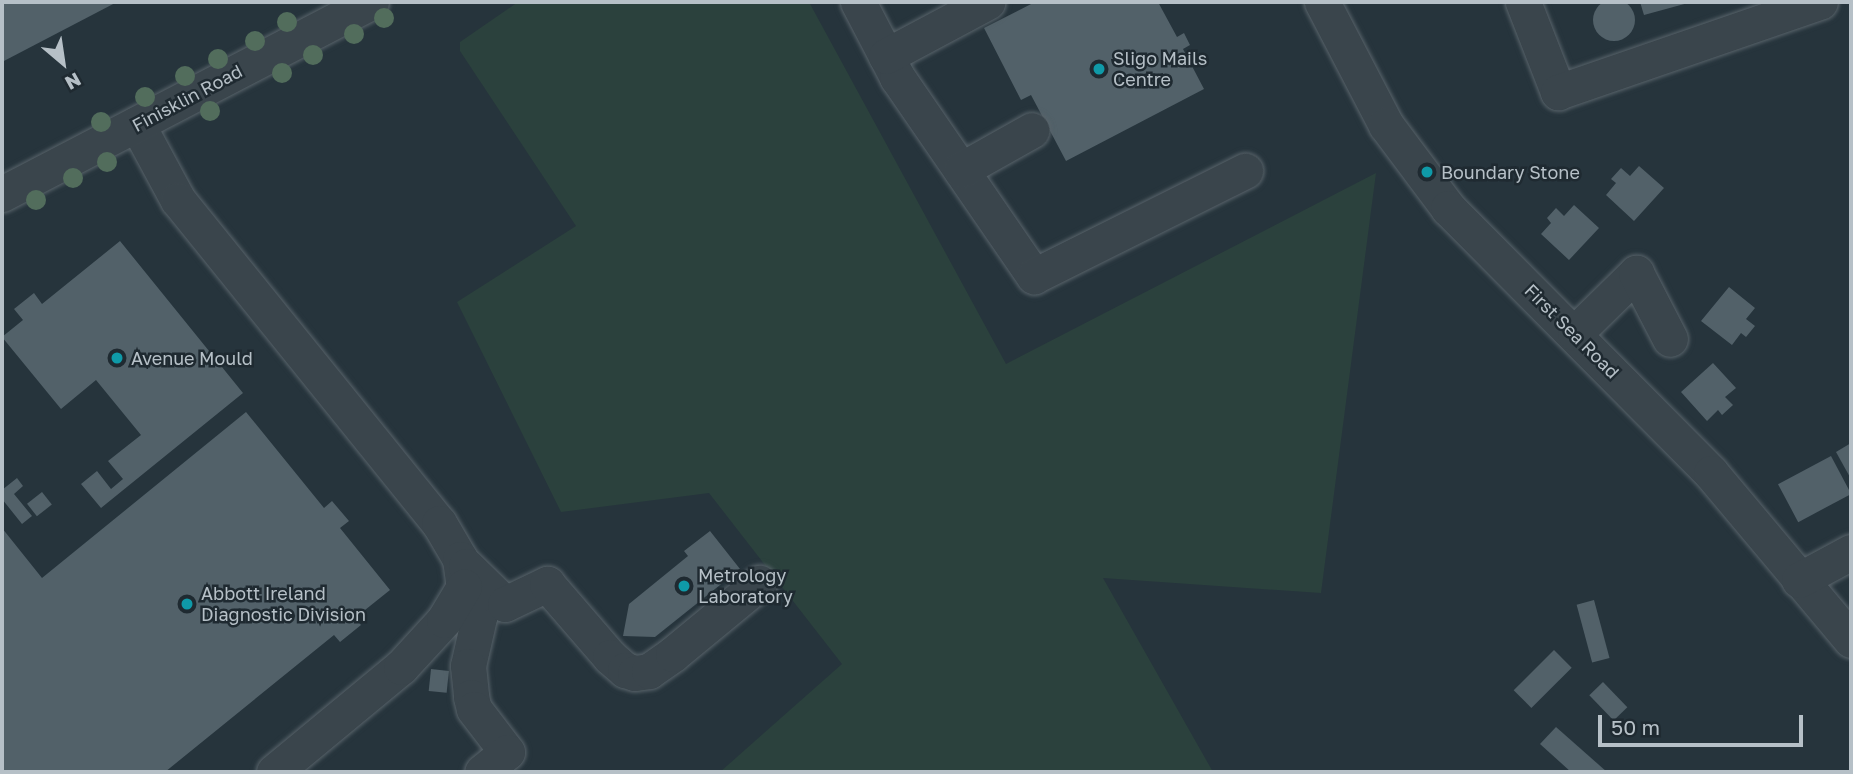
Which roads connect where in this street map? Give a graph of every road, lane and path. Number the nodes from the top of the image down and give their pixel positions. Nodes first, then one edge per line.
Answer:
1 (372, 2) edge
2 (858, 2) edge
3 (987, 2) edge
4 (1322, 2) edge
5 (1523, 2) edge
6 (1820, 2) edge
7 (886, 56) junction
8 (137, 124) junction
9 (1032, 130) dead end
10 (961, 170) junction
11 (1245, 171) dead end
12 (2, 194) edge
13 (1575, 333) junction
14 (1670, 339) dead end
15 (1851, 552) edge
16 (462, 573) junction
17 (1799, 580) junction
18 (759, 583) dead end
19 (1851, 640) edge
20 (274, 772) edge
21 (482, 772) edge

1 - 8 street, Finisklin Road
2 - 7 street
3 - 7 street
4 - 13 street, First Sea Road
5 - 6 street
7 - 10 street
8 - 12 street, Finisklin Road
8 - 16 street
9 - 10 street
10 - 11 street
13 - 14 street
13 - 17 street, First Sea Road
15 - 17 street
16 - 18 street
16 - 20 street
16 - 21 street
17 - 19 street, First Sea Road

